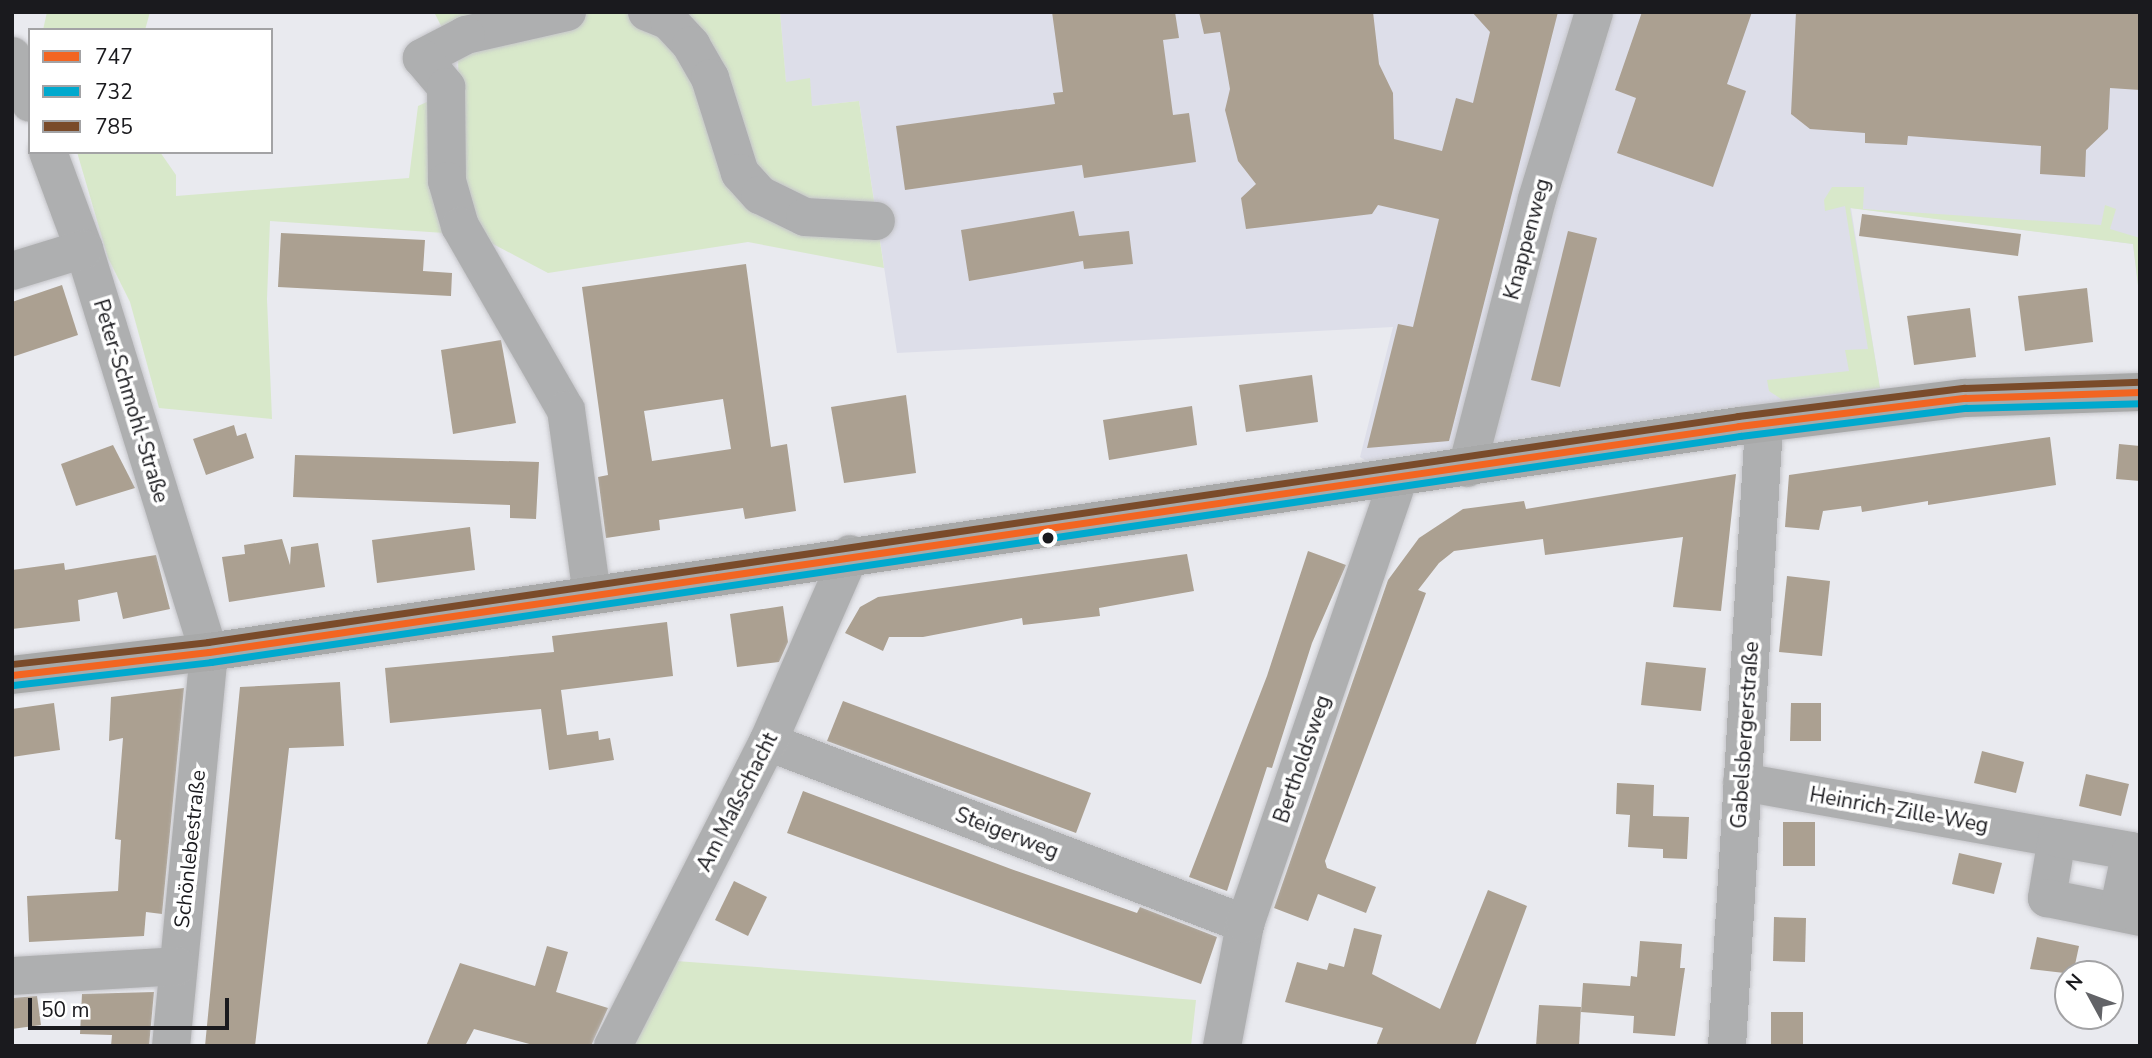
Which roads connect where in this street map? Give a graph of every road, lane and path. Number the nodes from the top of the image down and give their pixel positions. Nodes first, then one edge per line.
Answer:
1 (568, 12) edge
2 (647, 12) edge
3 (1594, 12) edge
4 (12, 56) edge
5 (28, 98) edge
6 (49, 154) edge
7 (876, 221) dead end
8 (84, 249) junction
9 (12, 271) edge
10 (2140, 392) edge
11 (1764, 425) junction
12 (1467, 468) junction
13 (1399, 477) junction
14 (850, 554) junction
15 (592, 594) junction
16 (209, 652) junction
17 (12, 675) edge
18 (768, 742) junction
19 (1742, 782) junction
20 (2057, 838) junction
21 (2129, 915) edge
22 (1245, 924) junction
23 (178, 966) junction
24 (12, 976) edge
25 (171, 1046) edge
26 (613, 1046) edge
27 (1222, 1046) edge
28 (1727, 1046) edge

1 - 15 street
2 - 7 street
3 - 12 street, Knappenweg
4 - 5 street
6 - 8 street, Peter-Schmohl-Straße
8 - 9 street
8 - 16 street, Peter-Schmohl-Straße
10 - 11 main road
11 - 12 main road
11 - 19 street, Gabelsbergerstraße
12 - 13 main road
13 - 14 main road
13 - 22 street, Bertholdsweg
14 - 15 main road
14 - 18 street, Am Maßschacht
15 - 16 main road
16 - 17 main road
16 - 23 street, Schönlebestraße
18 - 22 street, Steigerweg
18 - 26 street, Am Maßschacht
19 - 20 street, Heinrich-Zille-Weg
19 - 28 street, Gabelsbergerstraße
20 - 21 street, Heinrich-Zille-Weg
20 - 21 street, Heinrich-Zille-Weg
22 - 27 street, Bertholdsweg
23 - 24 street
23 - 25 street, Schönlebestraße

